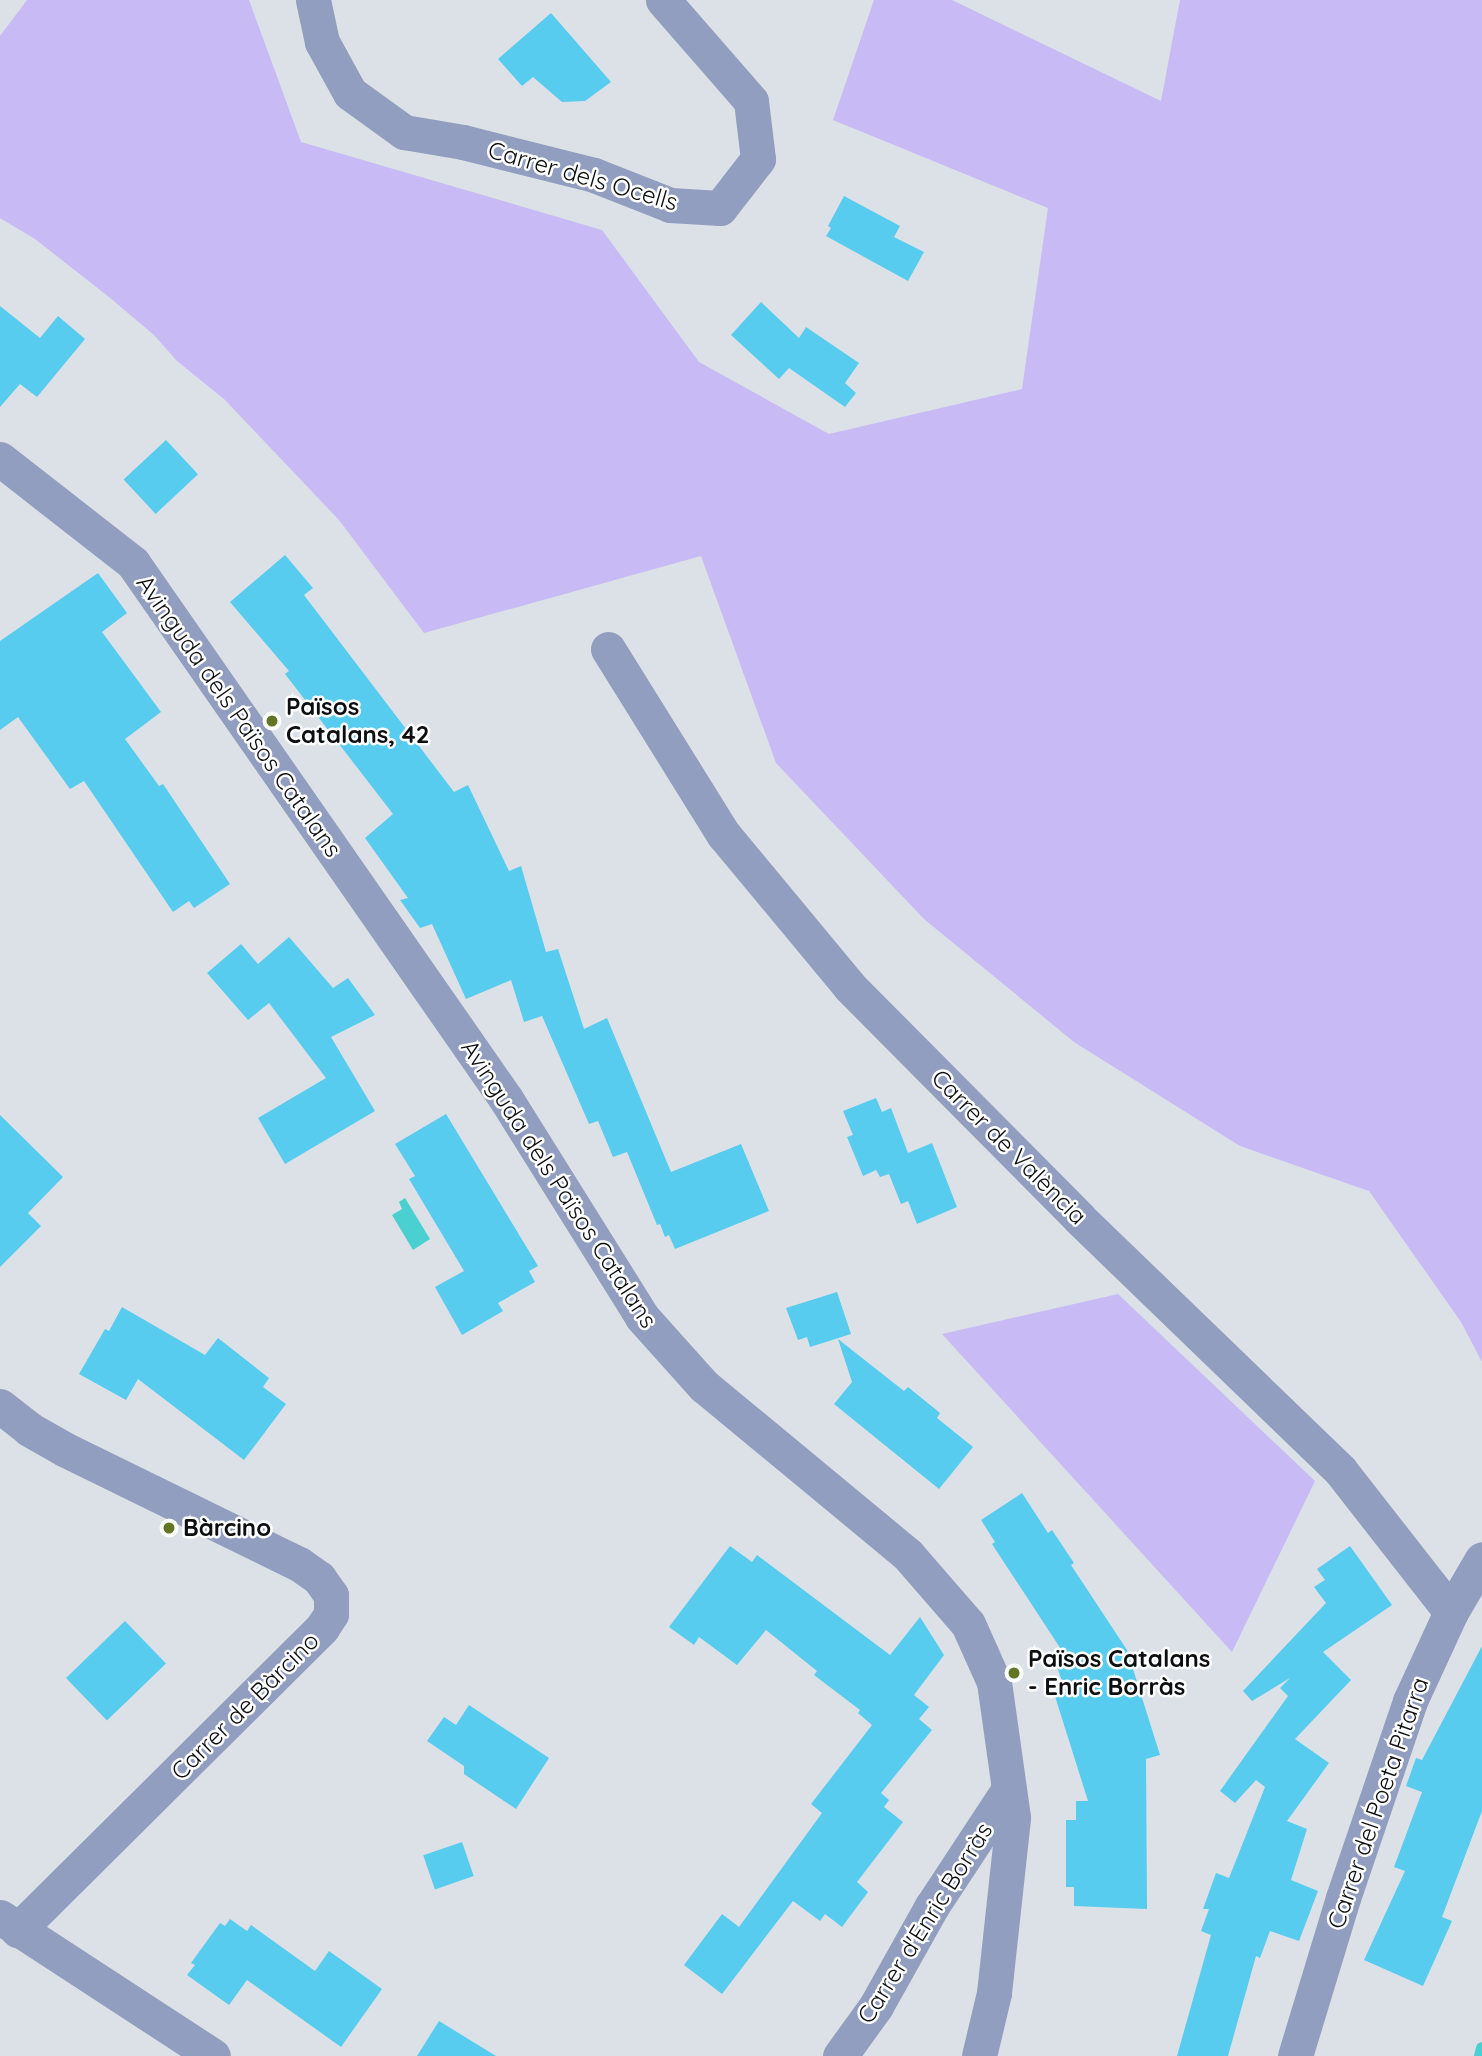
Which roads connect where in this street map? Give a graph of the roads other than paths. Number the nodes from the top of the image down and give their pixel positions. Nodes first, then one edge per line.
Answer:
1 (313, 0) edge
2 (663, 0) edge
3 (0, 459) edge
4 (608, 649) dead end
5 (0, 1406) edge
6 (1482, 1559) edge
7 (1451, 1612) junction
8 (1009, 1790) junction
9 (9, 1924) edge
10 (213, 2056) edge
11 (840, 2056) edge
12 (979, 2056) edge
13 (1295, 2056) edge

1 - 2 street, Carrer dels Ocells
3 - 8 street, Avinguda dels Països Catalans
4 - 7 street, Carrer de València
5 - 9 street, Carrer de Bàrcino
6 - 7 street, Carrer del Poeta Pitarra
7 - 13 street, Carrer del Poeta Pitarra
8 - 11 street, Carrer d'Enric Borràs
8 - 12 street, Avinguda dels Països Catalans
9 - 10 street

